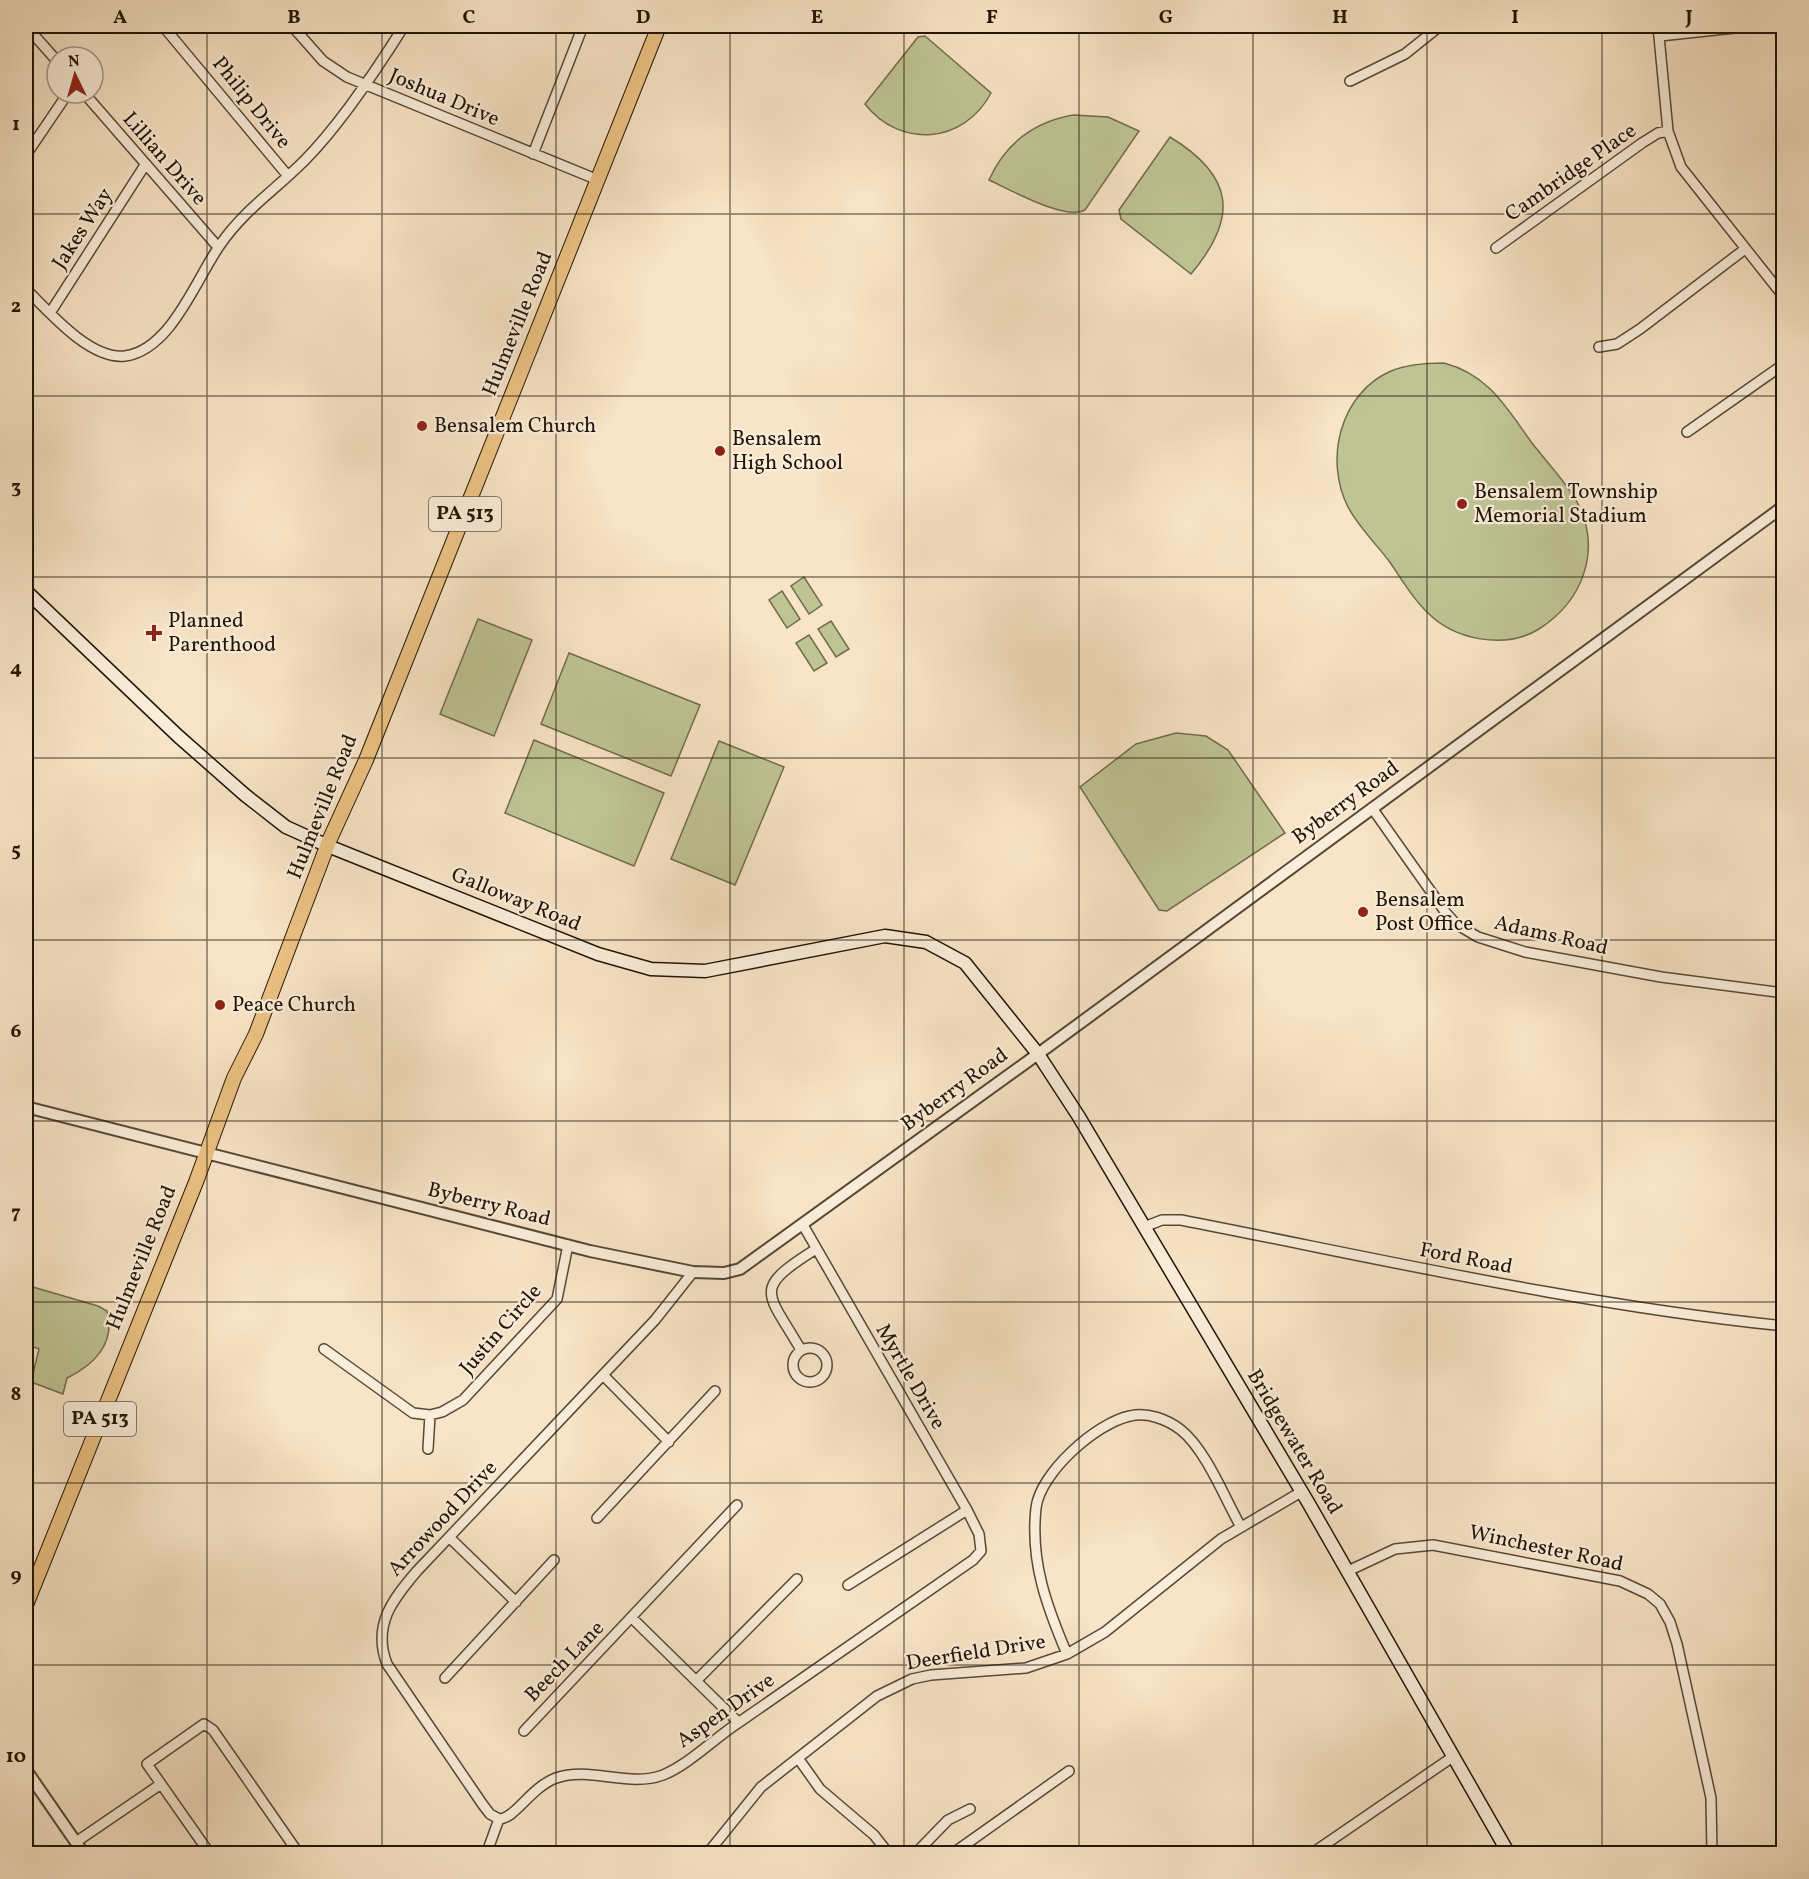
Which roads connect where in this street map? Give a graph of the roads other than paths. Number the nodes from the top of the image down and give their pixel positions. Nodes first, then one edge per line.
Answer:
1 (26, 26) edge
2 (163, 26) edge
3 (292, 26) edge
4 (404, 26) edge
5 (583, 26) edge
6 (659, 26) edge
7 (1440, 26) edge
8 (1658, 26) edge
9 (1753, 26) edge
10 (1660, 36) junction
11 (45, 48) edge
12 (1350, 81) dead end
13 (364, 84) junction
14 (60, 105) edge
15 (94, 105) edge
16 (1668, 131) junction
17 (533, 153) junction
18 (26, 155) edge
19 (145, 165) junction
20 (288, 176) junction
21 (598, 180) junction
22 (218, 247) junction
23 (1496, 248) dead end
24 (1745, 249) junction
25 (26, 290) edge
26 (1784, 297) edge
27 (50, 313) junction
28 (1599, 347) dead end
29 (1784, 364) edge
30 (1687, 432) dead end
31 (1784, 506) edge
32 (26, 591) edge
33 (1372, 808) junction
34 (328, 846) junction
35 (1784, 993) edge
36 (1038, 1054) junction
37 (26, 1107) edge
38 (206, 1153) junction
39 (803, 1225) junction
40 (1144, 1227) junction
41 (568, 1245) junction
42 (813, 1251) junction
43 (693, 1272) junction
44 (1784, 1326) edge
45 (324, 1349) dead end
46 (801, 1350) dead end
47 (603, 1375) junction
48 (715, 1391) dead end
49 (430, 1415) junction
50 (669, 1442) junction
51 (428, 1449) dead end
52 (1301, 1492) junction
53 (738, 1505) dead end
54 (967, 1510) junction
55 (597, 1518) dead end
56 (1241, 1527) junction
57 (450, 1538) junction
58 (981, 1548) joint
59 (554, 1560) dead end
60 (1348, 1571) junction
61 (797, 1579) dead end
62 (848, 1585) dead end
63 (516, 1602) junction
64 (26, 1605) edge
65 (632, 1618) junction
66 (1067, 1654) junction
67 (445, 1678) dead end
68 (696, 1681) junction
69 (738, 1722) junction
70 (524, 1731) dead end
71 (1454, 1756) junction
72 (798, 1758) junction
73 (26, 1770) edge
74 (1069, 1771) dead end
75 (161, 1784) junction
76 (970, 1809) dead end
77 (499, 1819) junction
78 (76, 1842) junction
79 (488, 1852) dead end
80 (84, 1854) edge
81 (210, 1854) edge
82 (299, 1854) edge
83 (707, 1854) edge
84 (889, 1854) edge
85 (915, 1854) edge
86 (952, 1854) edge
87 (1311, 1854) edge
88 (1509, 1854) edge
89 (1712, 1854) edge

1 - 11 street
2 - 20 street, Philip Drive
3 - 13 street, Joshua Drive
4 - 13 street
5 - 17 street
6 - 21 main road, Hulmeville Road / PA 513
7 - 12 street
8 - 10 street
9 - 10 street
10 - 16 street
13 - 17 street, Joshua Drive
13 - 20 street
14 - 18 street
15 - 19 street, Lillian Drive
16 - 23 street, Cambridge Place
16 - 24 street
17 - 21 street, Joshua Drive
19 - 22 street, Lillian Drive
19 - 27 street, Jakes Way
20 - 22 street
21 - 34 main road, Hulmeville Road / PA 513
22 - 27 street
24 - 26 street
24 - 28 street
25 - 27 street
29 - 30 street
31 - 33 street, Byberry Road
32 - 34 main road, Galloway Road
33 - 35 street, Adams Road
33 - 36 street, Byberry Road
34 - 36 main road, Galloway Road
34 - 38 main road, Hulmeville Road / PA 513
36 - 39 street, Byberry Road
36 - 40 main road, Bridgewater Road
37 - 38 street, Byberry Road
38 - 41 street, Byberry Road
38 - 64 main road, Hulmeville Road / PA 513
39 - 42 street, Myrtle Drive
39 - 43 street, Byberry Road
40 - 44 street, Ford Road
40 - 52 main road, Bridgewater Road
41 - 43 street, Byberry Road
41 - 49 street, Justin Circle
42 - 46 street
42 - 54 street, Myrtle Drive
43 - 47 street, Arrowood Drive
45 - 49 street
47 - 50 street
47 - 57 street, Arrowood Drive
48 - 50 street
49 - 51 street
50 - 55 street
52 - 56 street, Deerfield Drive
52 - 60 main road, Bridgewater Road
53 - 65 street, Beech Lane
54 - 58 street, Myrtle Drive
54 - 62 street
56 - 66 street, Deerfield Drive
56 - 66 street
57 - 63 street
57 - 77 street, Arrowood Drive
58 - 69 street, Aspen Drive
59 - 63 street
60 - 71 main road, Bridgewater Road
60 - 89 street, Winchester Road
61 - 68 street
63 - 67 street
65 - 68 street, Beech Lane
65 - 70 street, Beech Lane
66 - 72 street, Deerfield Drive
68 - 69 street, Beech Lane
69 - 77 street, Aspen Drive
71 - 87 street
71 - 88 main road, Bridgewater Road
72 - 83 street, Deerfield Drive
72 - 84 street
73 - 78 street
74 - 86 street
75 - 78 street
75 - 81 street
75 - 82 street
76 - 85 street
77 - 79 street
78 - 80 street

